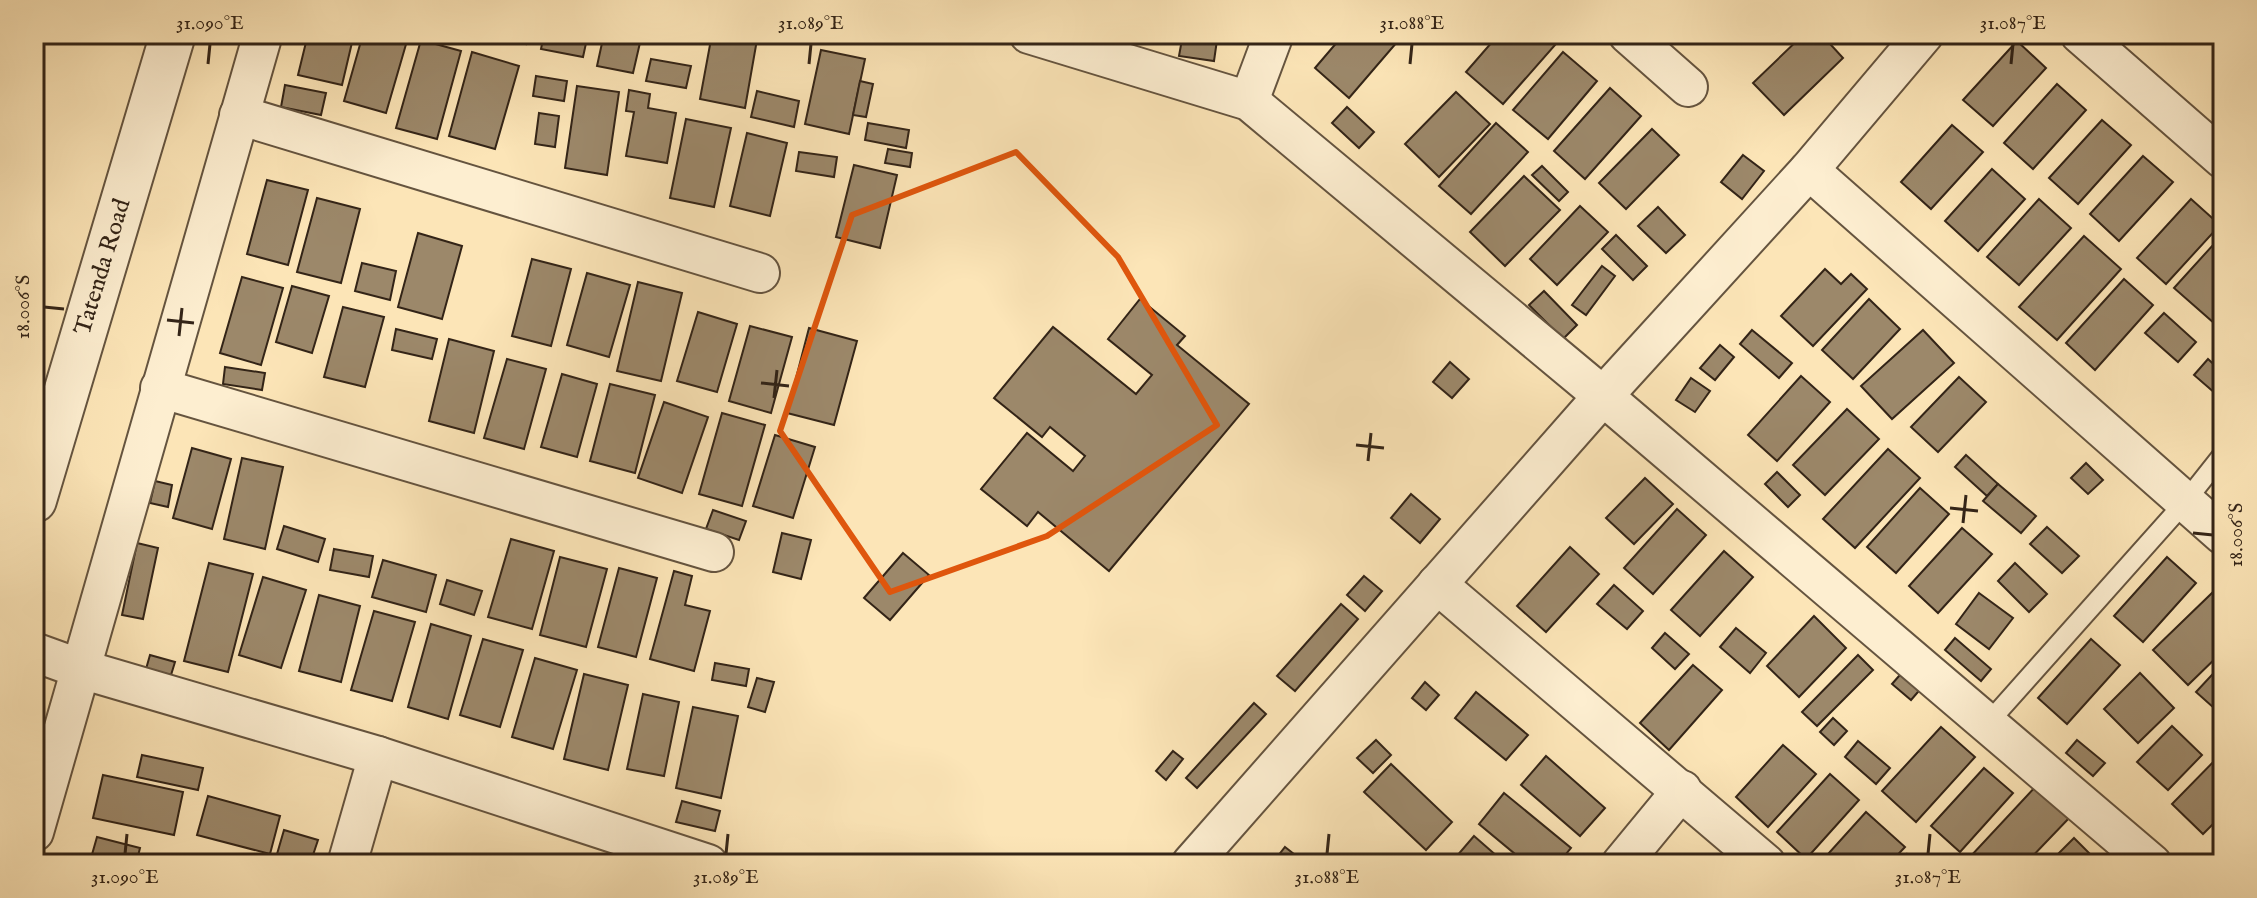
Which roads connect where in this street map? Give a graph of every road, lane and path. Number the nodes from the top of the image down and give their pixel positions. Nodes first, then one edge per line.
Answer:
1 (173, 34) edge
2 (263, 34) edge
3 (1029, 34) edge
4 (1274, 34) edge
5 (1628, 34) edge
6 (1924, 34) edge
7 (2080, 34) edge
8 (1688, 87) dead end
9 (1249, 101) junction
10 (239, 115) junction
11 (2223, 159) edge
12 (1809, 170) junction
13 (760, 273) dead end
14 (160, 388) junction
15 (1603, 396) junction
16 (2223, 454) edge
17 (34, 500) edge
18 (2185, 502) junction
19 (2223, 535) edge
20 (714, 552) dead end
21 (1437, 584) junction
22 (34, 652) edge
23 (81, 669) junction
24 (1988, 723) junction
25 (378, 756) junction
26 (1682, 790) junction
27 (34, 832) edge
28 (347, 864) edge
29 (708, 864) edge
30 (1191, 864) edge
31 (1621, 864) edge
32 (1766, 864) edge
33 (2152, 864) edge

1 - 17 street, Tatenda Road
2 - 10 street
3 - 9 street
4 - 9 street
5 - 8 street
6 - 12 street
7 - 11 street
9 - 15 street
10 - 13 street
10 - 14 street
12 - 15 street
12 - 18 street
14 - 20 street
14 - 23 street
15 - 21 street
15 - 24 street
16 - 18 lane
18 - 19 street
18 - 24 lane
21 - 26 street
21 - 30 street
22 - 23 street
23 - 25 street
23 - 27 street
24 - 33 street
25 - 28 street
25 - 29 street
26 - 31 street
26 - 32 street

